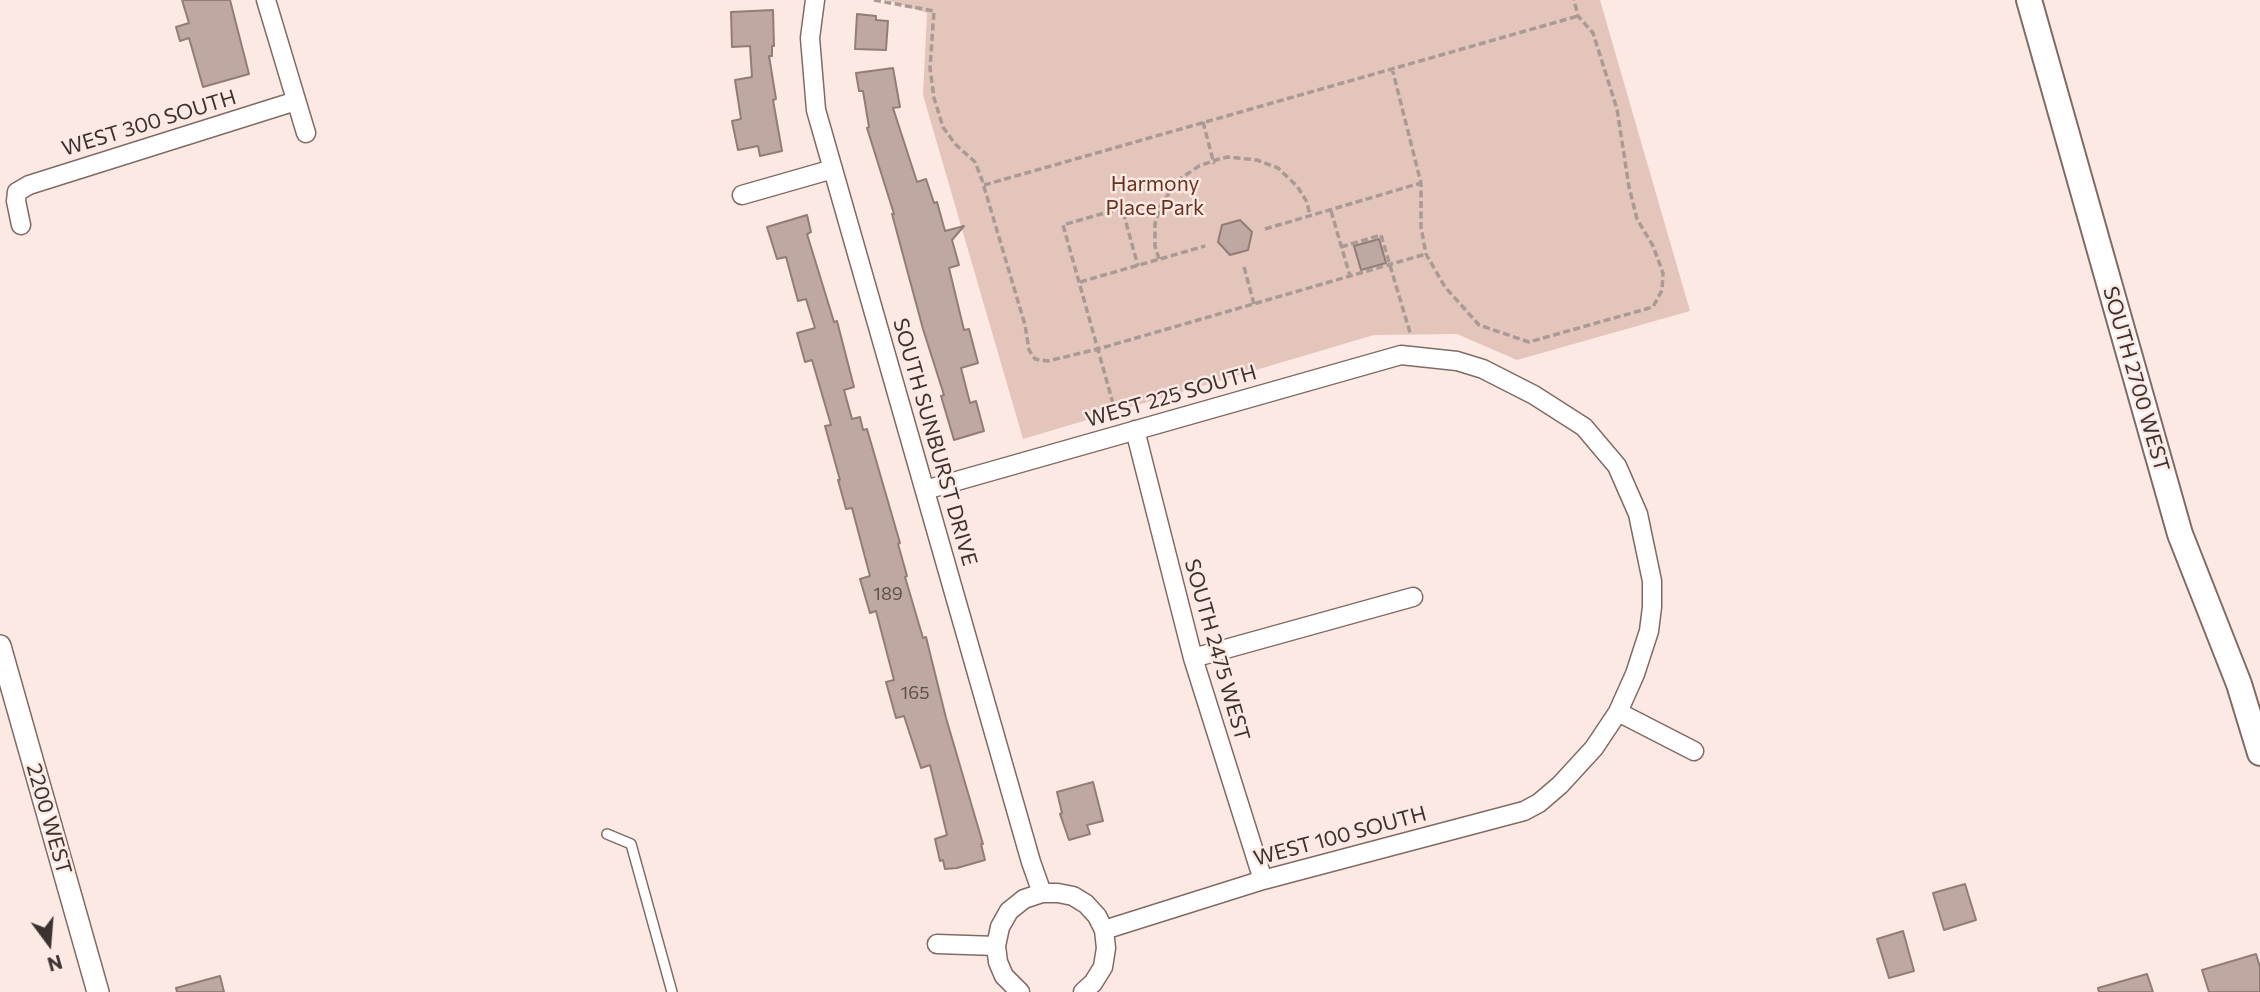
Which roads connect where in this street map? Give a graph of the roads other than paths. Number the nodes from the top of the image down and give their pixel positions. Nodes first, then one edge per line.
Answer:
1 (265, 0) edge
2 (815, 0) edge
3 (2029, 0) edge
4 (296, 102) junction
5 (306, 132) dead end
6 (832, 169) junction
7 (742, 195) dead end
8 (21, 225) dead end
9 (1135, 430) junction
10 (925, 490) junction
11 (1413, 597) dead end
12 (0, 646) edge
13 (1193, 658) junction
14 (1618, 712) junction
15 (1695, 751) dead end
16 (2260, 753) edge
17 (607, 834) dead end
18 (1263, 880) junction
19 (1042, 893) junction
20 (1104, 930) junction
21 (937, 944) dead end
22 (996, 946) junction
23 (98, 992) edge
24 (672, 992) edge
25 (1020, 992) edge
26 (1083, 992) edge

1 - 4 street
2 - 6 street, SOUTH SUNBURST DRIVE
3 - 16 main road, SOUTH 2700 WEST
4 - 5 street
4 - 8 street, WEST 300 SOUTH
6 - 7 street
6 - 10 street, SOUTH SUNBURST DRIVE
9 - 10 street, WEST 225 SOUTH
9 - 13 street, SOUTH 2475 WEST
9 - 14 street, WEST 225 SOUTH
10 - 19 street, SOUTH SUNBURST DRIVE
11 - 13 street
12 - 23 street, 2200 WEST
13 - 18 street, SOUTH 2475 WEST
14 - 15 street
14 - 18 street, WEST 100 SOUTH
17 - 24 lane
18 - 20 street, WEST 100 SOUTH
19 - 20 street
19 - 22 street
20 - 26 street
21 - 22 street
22 - 25 street

